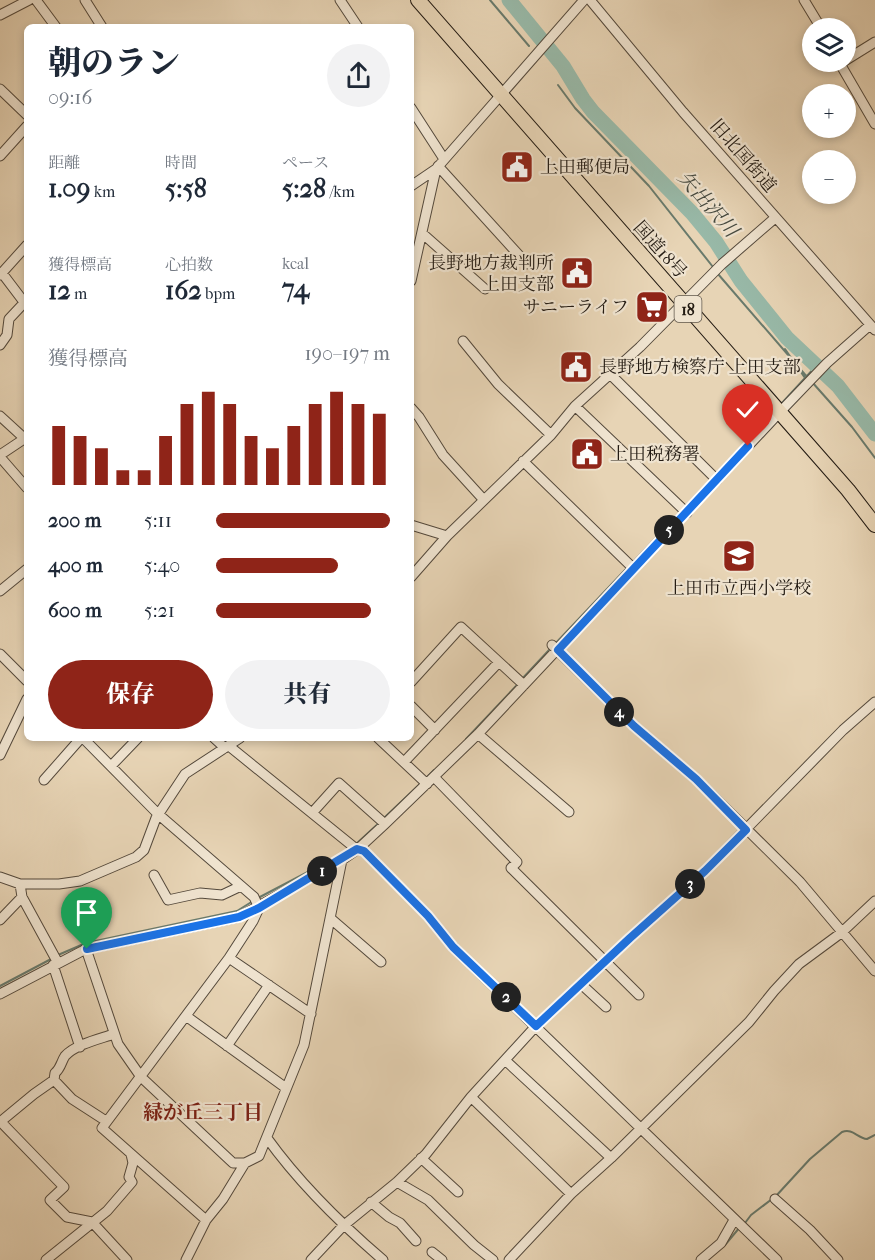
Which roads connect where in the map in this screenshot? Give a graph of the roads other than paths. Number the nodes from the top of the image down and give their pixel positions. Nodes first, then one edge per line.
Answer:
1 (28, 0) edge
2 (36, 0) edge
3 (85, 0) edge
4 (340, 0) edge
5 (418, 0) edge
6 (584, 0) edge
7 (590, 0) edge
8 (804, 0) edge
9 (0, 15) edge
10 (814, 18) edge
11 (54, 24) edge
12 (100, 24) edge
13 (356, 24) edge
14 (875, 42) edge
15 (856, 54) edge
16 (848, 72) edge
17 (0, 88) edge
18 (500, 94) junction
19 (24, 112) edge
20 (414, 114) edge
21 (875, 124) edge
22 (24, 129) edge
23 (0, 156) edge
24 (440, 165) junction
25 (414, 184) edge
26 (775, 218) junction
27 (423, 234) junction
28 (24, 248) edge
29 (527, 264) dead end
30 (414, 269) edge
31 (1, 274) edge
32 (485, 289) dead end
33 (24, 302) edge
34 (682, 302) junction
35 (24, 306) edge
36 (873, 327) edge
37 (462, 341) dead end
38 (0, 345) edge
39 (610, 374) junction
40 (575, 406) junction
41 (414, 411) edge
42 (779, 413) junction
43 (0, 416) edge
44 (551, 435) junction
45 (24, 436) edge
46 (24, 439) edge
47 (0, 456) edge
48 (523, 461) junction
49 (717, 480) junction
50 (24, 484) edge
51 (483, 499) junction
52 (687, 513) junction
53 (875, 525) edge
54 (414, 526) edge
55 (447, 536) junction
56 (633, 568) junction
57 (24, 571) edge
58 (414, 574) edge
59 (0, 591) edge
60 (555, 647) junction
61 (0, 654) edge
62 (499, 662) junction
63 (24, 678) edge
64 (414, 679) edge
65 (525, 684) junction
66 (875, 702) edge
67 (24, 705) edge
68 (414, 709) edge
69 (435, 730) junction
70 (478, 734) junction
71 (79, 741) edge
72 (85, 741) edge
73 (135, 741) edge
74 (218, 741) edge
75 (236, 741) edge
76 (381, 741) edge
77 (227, 747) junction
78 (0, 755) edge
79 (404, 762) junction
80 (111, 766) junction
81 (44, 780) dead end
82 (430, 781) junction
83 (569, 812) dead end
84 (312, 813) junction
85 (159, 814) junction
86 (385, 824) junction
87 (746, 830) junction
88 (357, 849) junction
89 (342, 860) junction
90 (154, 875) dead end
91 (0, 877) edge
92 (20, 884) junction
93 (241, 885) junction
94 (22, 897) junction
95 (875, 901) edge
96 (259, 908) junction
97 (330, 918) junction
98 (0, 920) edge
99 (841, 933) junction
100 (91, 945) junction
101 (229, 957) junction
102 (55, 960) junction
103 (381, 962) dead end
104 (605, 963) junction
105 (875, 971) edge
106 (581, 984) junction
107 (269, 985) junction
108 (0, 994) edge
109 (639, 994) dead end
110 (606, 1007) dead end
111 (310, 1014) junction
112 (186, 1016) junction
113 (536, 1026) junction
114 (114, 1034) junction
115 (227, 1046) junction
116 (80, 1047) junction
117 (505, 1060) junction
118 (141, 1077) junction
119 (54, 1080) junction
120 (286, 1089) junction
121 (471, 1097) junction
122 (106, 1120) junction
123 (0, 1121) edge
124 (640, 1127) junction
125 (267, 1138) junction
126 (131, 1154) junction
127 (421, 1158) junction
128 (611, 1158) junction
129 (245, 1163) junction
130 (397, 1182) junction
131 (458, 1192) dead end
132 (571, 1194) junction
133 (775, 1199) dead end
134 (371, 1202) junction
135 (206, 1220) junction
136 (734, 1220) junction
137 (92, 1222) junction
138 (343, 1226) junction
139 (416, 1240) dead end
140 (432, 1252) dead end
141 (512, 1259) edge
142 (46, 1260) edge
143 (127, 1260) edge
144 (186, 1260) edge
145 (311, 1260) edge
146 (383, 1260) edge
147 (442, 1260) edge
148 (494, 1260) edge
149 (701, 1260) edge
150 (777, 1260) edge
151 (838, 1260) edge

1 - 9 street
2 - 11 street
3 - 12 street
4 - 13 street
5 - 18 highway, 国道18号 / 18
6 - 18 street
7 - 26 street, 旧北国街道
8 - 10 street
14 - 15 street
16 - 21 street
17 - 19 street
18 - 24 street
18 - 34 highway, 国道18号 / 18
20 - 24 street
22 - 23 street
24 - 25 street
24 - 27 street
24 - 29 street
26 - 34 street
26 - 36 street, 旧北国街道
27 - 30 street
27 - 32 street
28 - 31 street
31 - 33 street
34 - 39 street
34 - 42 highway, 国道18号 / 18
35 - 38 street
36 - 42 street
37 - 44 street
39 - 40 street
39 - 49 street
40 - 44 street
40 - 52 street
41 - 51 street
42 - 49 street
42 - 53 highway, 国道18号 / 18
43 - 45 street
44 - 48 street
46 - 47 street
47 - 50 street
48 - 51 street
48 - 56 street
49 - 52 street
51 - 55 street
52 - 56 street
54 - 55 street
55 - 58 street
56 - 60 street
57 - 59 street
60 - 65 street
60 - 87 street
61 - 63 street
62 - 64 street
62 - 65 street
62 - 69 street
65 - 70 street
66 - 87 street
67 - 78 street
68 - 69 street
69 - 79 street
70 - 82 street
70 - 83 street
71 - 81 street
72 - 80 street
73 - 80 street
74 - 77 street
75 - 77 street
76 - 79 street
77 - 84 street
77 - 85 street
79 - 82 street
80 - 85 street
82 - 86 street
82 - 104 street
84 - 86 street
84 - 88 street
85 - 92 street
85 - 93 street
86 - 88 street
87 - 99 street
87 - 104 street
88 - 89 street
88 - 113 street
89 - 96 street
89 - 97 street
90 - 93 street
91 - 92 street
92 - 94 street
93 - 96 street
94 - 98 street
94 - 102 street
95 - 99 street
96 - 100 street
96 - 101 street
97 - 103 street
97 - 111 street
99 - 105 street
99 - 124 street
100 - 102 street
100 - 114 street
101 - 107 street
101 - 112 street
102 - 108 street
102 - 116 street
104 - 106 street
104 - 109 street
106 - 110 street
106 - 113 street
107 - 111 street
107 - 115 street
111 - 120 street
112 - 115 street
112 - 118 street
113 - 117 street
113 - 124 street
114 - 116 street
114 - 118 street
115 - 120 street
116 - 119 street
117 - 121 street
117 - 128 street
118 - 122 street
118 - 129 street
119 - 122 street
119 - 123 street
120 - 125 street
121 - 127 street
121 - 132 street
122 - 126 street
123 - 137 street
124 - 128 street
124 - 136 street
125 - 129 street
125 - 138 street
126 - 135 street
126 - 137 street
127 - 130 street
127 - 131 street
128 - 132 street
129 - 135 street
130 - 134 street
130 - 148 street
132 - 141 street
133 - 151 street
134 - 138 street
134 - 139 street
135 - 144 street
136 - 149 street
136 - 150 street
137 - 142 street
137 - 143 street
138 - 145 street
138 - 146 street
140 - 147 street

